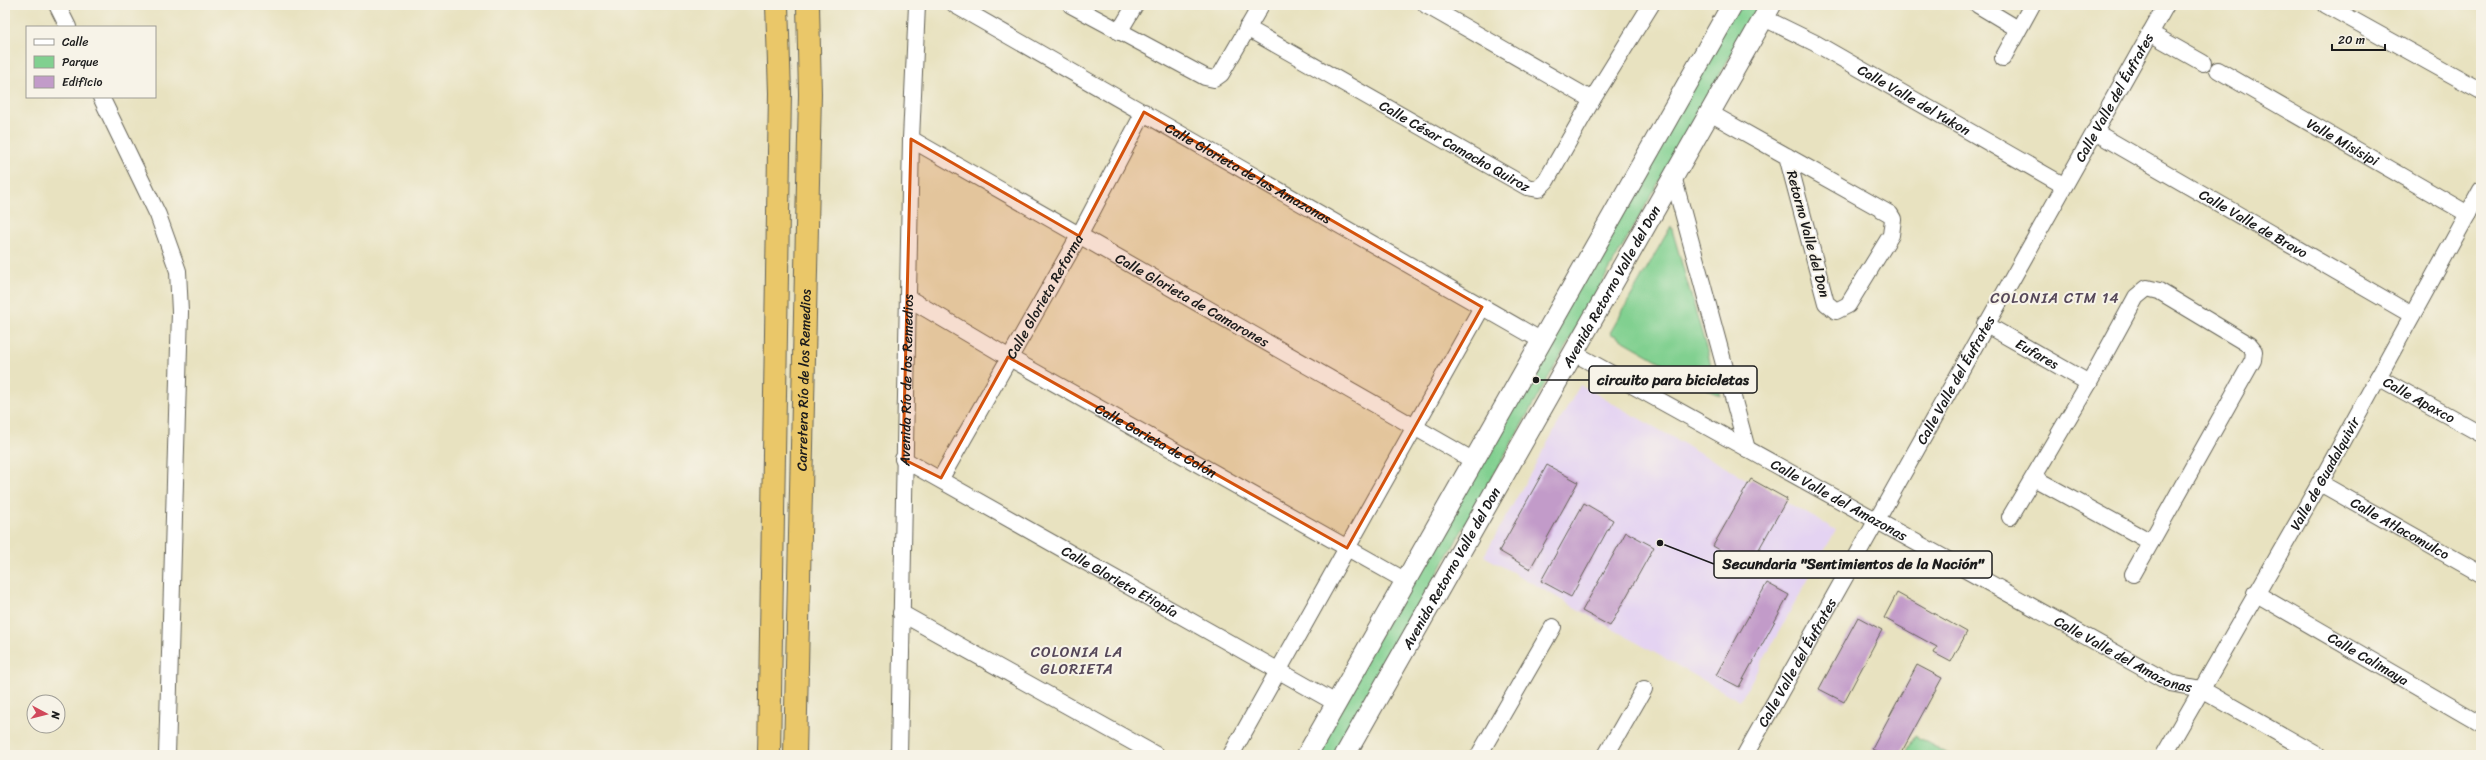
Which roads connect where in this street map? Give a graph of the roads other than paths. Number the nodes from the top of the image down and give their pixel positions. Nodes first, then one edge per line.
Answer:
1 (57, 5) edge
2 (777, 5) edge
3 (808, 5) edge
4 (917, 5) edge
5 (956, 5) edge
6 (1071, 5) edge
7 (1135, 5) edge
8 (1261, 5) edge
9 (1426, 5) edge
10 (1732, 5) edge
11 (1978, 5) edge
12 (2032, 5) edge
13 (2166, 5) edge
14 (2326, 5) edge
15 (1645, 7) edge
16 (1767, 11) edge
17 (68, 26) edge
18 (1247, 28) junction
19 (2018, 29) junction
20 (1119, 32) junction
21 (2150, 33) junction
22 (2003, 58) dead end
23 (2203, 63) dead end
24 (2218, 70) dead end
25 (2481, 91) edge
26 (101, 98) edge
27 (1592, 100) junction
28 (1144, 112) junction
29 (1710, 113) junction
30 (2095, 132) junction
31 (911, 139) junction
32 (1787, 156) junction
33 (1673, 176) junction
34 (2063, 185) junction
35 (2481, 190) edge
36 (2468, 214) junction
37 (1079, 236) junction
38 (908, 298) junction
39 (1482, 307) junction
40 (2412, 315) junction
41 (1985, 324) junction
42 (1542, 341) junction
43 (1574, 353) junction
44 (1008, 357) junction
45 (2378, 377) junction
46 (2089, 383) junction
47 (1415, 428) junction
48 (2481, 434) edge
49 (1747, 449) junction
50 (903, 459) junction
51 (1474, 461) junction
52 (941, 478) junction
53 (2034, 478) junction
54 (2320, 483) junction
55 (2010, 517) dead end
56 (1878, 520) junction
57 (2151, 542) junction
58 (1347, 548) junction
59 (2133, 574) dead end
60 (2481, 574) edge
61 (1406, 581) junction
62 (2255, 593) junction
63 (901, 613) junction
64 (1553, 627) dead end
65 (1279, 669) junction
66 (2201, 688) junction
67 (1644, 690) dead end
68 (1336, 703) junction
69 (2481, 724) edge
70 (167, 755) edge
71 (768, 755) edge
72 (795, 755) edge
73 (899, 755) edge
74 (1156, 755) edge
75 (1231, 755) edge
76 (1307, 755) edge
77 (1345, 755) edge
78 (1479, 755) edge
79 (1606, 755) edge
80 (1745, 755) edge
81 (2164, 755) edge
82 (2317, 755) edge

1 - 17 street
2 - 71 highway, Carretera Río de los Remedios
3 - 72 highway, Carretera Río de los Remedios
4 - 31 street, Avenida Río de los Remedios
5 - 28 street, Calle Glorieta de las Amazonas
6 - 20 street
7 - 20 street
8 - 18 street
9 - 27 street
10 - 42 street
11 - 19 street
12 - 19 street
13 - 21 street, Calle Valle del Éufrates
14 - 25 street
15 - 27 street, Calle César Camacho Quiroz
16 - 29 street, Avenida Retorno Valle del Don
16 - 34 street, Calle Valle del Yukon
18 - 20 street
18 - 27 street, Calle César Camacho Quiroz
19 - 22 street
21 - 23 street
21 - 30 street, Calle Valle del Éufrates
24 - 36 street, Valle Misisipi
26 - 70 street
28 - 37 street, Calle Glorieta Reforma
28 - 39 street, Calle Glorieta de las Amazonas
29 - 32 street, Retorno Valle del Don
29 - 33 street, Avenida Retorno Valle del Don
30 - 34 street, Calle Valle del Éufrates
30 - 40 street, Calle Valle de Bravo
31 - 37 street, Calle Glorieta de Camarones
31 - 38 street, Avenida Río de los Remedios
32 - 32 street, Retorno Valle del Don
33 - 43 street, Avenida Retorno Valle del Don
33 - 49 street
34 - 41 street, Calle Valle del Éufrates
35 - 36 street, Valle de Guadalquivir
36 - 40 street, Valle de Guadalquivir
37 - 44 street, Calle Glorieta Reforma
37 - 47 street, Calle Glorieta de Camarones
38 - 44 street, Calle Gorieta de Colón
38 - 50 street, Avenida Río de los Remedios
39 - 42 street, Calle Glorieta de las Amazonas
39 - 47 street
40 - 45 street, Valle de Guadalquivir
41 - 46 street, Eufares
41 - 56 street, Calle Valle del Éufrates
42 - 51 street
43 - 49 street, Calle Valle del Amazonas
43 - 77 street, Avenida Retorno Valle del Don
44 - 52 street, Calle Glorieta Reforma
44 - 58 street, Calle Gorieta de Colón
45 - 48 street, Calle Apaxco
45 - 54 street, Valle de Guadalquivir
46 - 53 street
46 - 57 street
47 - 51 street, Calle Glorieta de Camarones
47 - 58 street
49 - 56 street, Calle Valle del Amazonas
50 - 52 street, Calle Glorieta Etiopía
50 - 63 street, Avenida Río de los Remedios
51 - 61 street
52 - 65 street, Calle Glorieta Etiopía
53 - 55 street
53 - 57 street
54 - 60 street, Calle Atlacomulco
54 - 62 street, Valle de Guadalquivir
56 - 66 street, Calle Valle del Amazonas
56 - 80 street, Calle Valle del Éufrates
57 - 59 street
58 - 61 street, Calle Gorieta de Colón
58 - 65 street
61 - 68 street
62 - 66 street, Valle de Guadalquivir
62 - 69 street, Calle Calimaya
63 - 73 street, Avenida Río de los Remedios
63 - 74 street
64 - 78 street
65 - 68 street, Calle Glorieta Etiopía
65 - 75 street
66 - 81 street, Valle de Guadalquivir
66 - 82 street, Calle Valle del Amazonas
67 - 79 street
68 - 76 street

